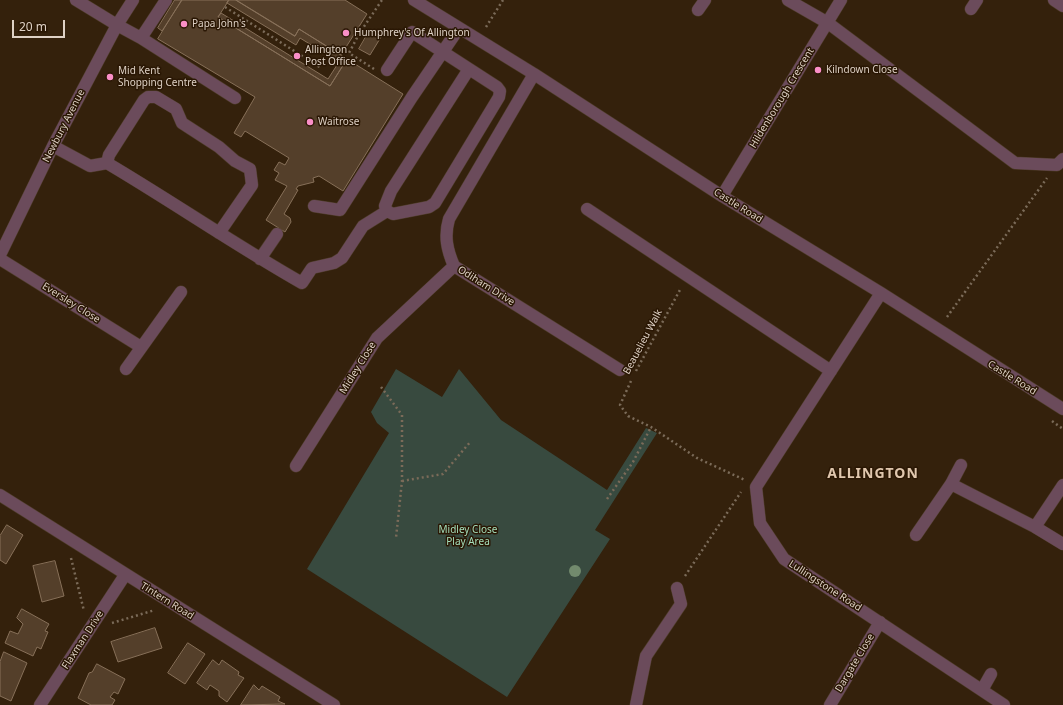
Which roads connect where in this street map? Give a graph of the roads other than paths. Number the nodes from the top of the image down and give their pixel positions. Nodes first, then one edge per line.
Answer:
1 (76, 0) edge
2 (133, 0) edge
3 (166, 0) edge
4 (414, 0) edge
5 (706, 0) edge
6 (788, 0) edge
7 (841, 0) edge
8 (1054, 0) edge
9 (1063, 6) edge
10 (698, 10) dead end
11 (828, 23) junction
12 (117, 26) junction
13 (459, 28) junction
14 (141, 38) junction
15 (443, 53) junction
16 (469, 69) junction
17 (381, 70) road end
18 (534, 74) junction
19 (235, 98) dead end
20 (53, 146) junction
21 (1060, 162) edge
22 (108, 163) junction
23 (722, 196) junction
24 (314, 206) dead end
25 (587, 209) dead end
26 (387, 211) junction
27 (219, 232) junction
28 (277, 234) dead end
29 (0, 255) edge
30 (0, 259) edge
31 (260, 260) junction
32 (454, 266) junction
33 (181, 292) dead end
34 (881, 292) junction
35 (142, 347) junction
36 (126, 369) dead end
37 (620, 370) dead end
38 (831, 371) junction
39 (1063, 410) edge
40 (961, 465) dead end
41 (296, 466) dead end
42 (951, 484) junction
43 (1063, 485) edge
44 (0, 495) edge
45 (1035, 527) junction
46 (916, 535) dead end
47 (1063, 544) edge
48 (125, 575) junction
49 (677, 588) road end
50 (880, 622) junction
51 (991, 674) dead end
52 (982, 690) junction
53 (40, 705) edge
54 (334, 705) edge
55 (636, 705) edge
56 (830, 705) edge
57 (1004, 705) edge

1 - 12 street
2 - 12 street, Newbury Avenue
3 - 14 street
4 - 13 street, Castle Road
5 - 10 street
6 - 11 street
7 - 11 street, Hildenborough Crescent
8 - 9 street
11 - 21 street
11 - 23 street, Hildenborough Crescent
12 - 14 street
12 - 20 street, Newbury Avenue
13 - 15 street
13 - 18 street, Castle Road
14 - 19 street
15 - 16 street
15 - 17 street
15 - 24 street
16 - 26 street
16 - 26 street
18 - 23 street, Castle Road
18 - 32 street, Odiham Drive
20 - 22 street
20 - 29 street, Newbury Avenue
22 - 27 street
22 - 27 street
23 - 34 street, Castle Road
25 - 38 street
26 - 31 street
27 - 31 street
28 - 31 street
30 - 35 street, Eversley Close
32 - 37 street, Odiham Drive
32 - 41 street, Midley Close
33 - 35 street
34 - 38 street
34 - 39 street, Castle Road
35 - 36 street
38 - 50 street, Lullingstone Road
40 - 42 street
42 - 45 street
42 - 46 street
43 - 45 street
44 - 48 street, Tintern Road
45 - 47 street
48 - 53 street, Flaxman Drive
48 - 54 street, Tintern Road
49 - 55 street
50 - 52 street, Lullingstone Road
50 - 56 street, Dargate Close
51 - 52 street
52 - 57 street, Lullingstone Road

